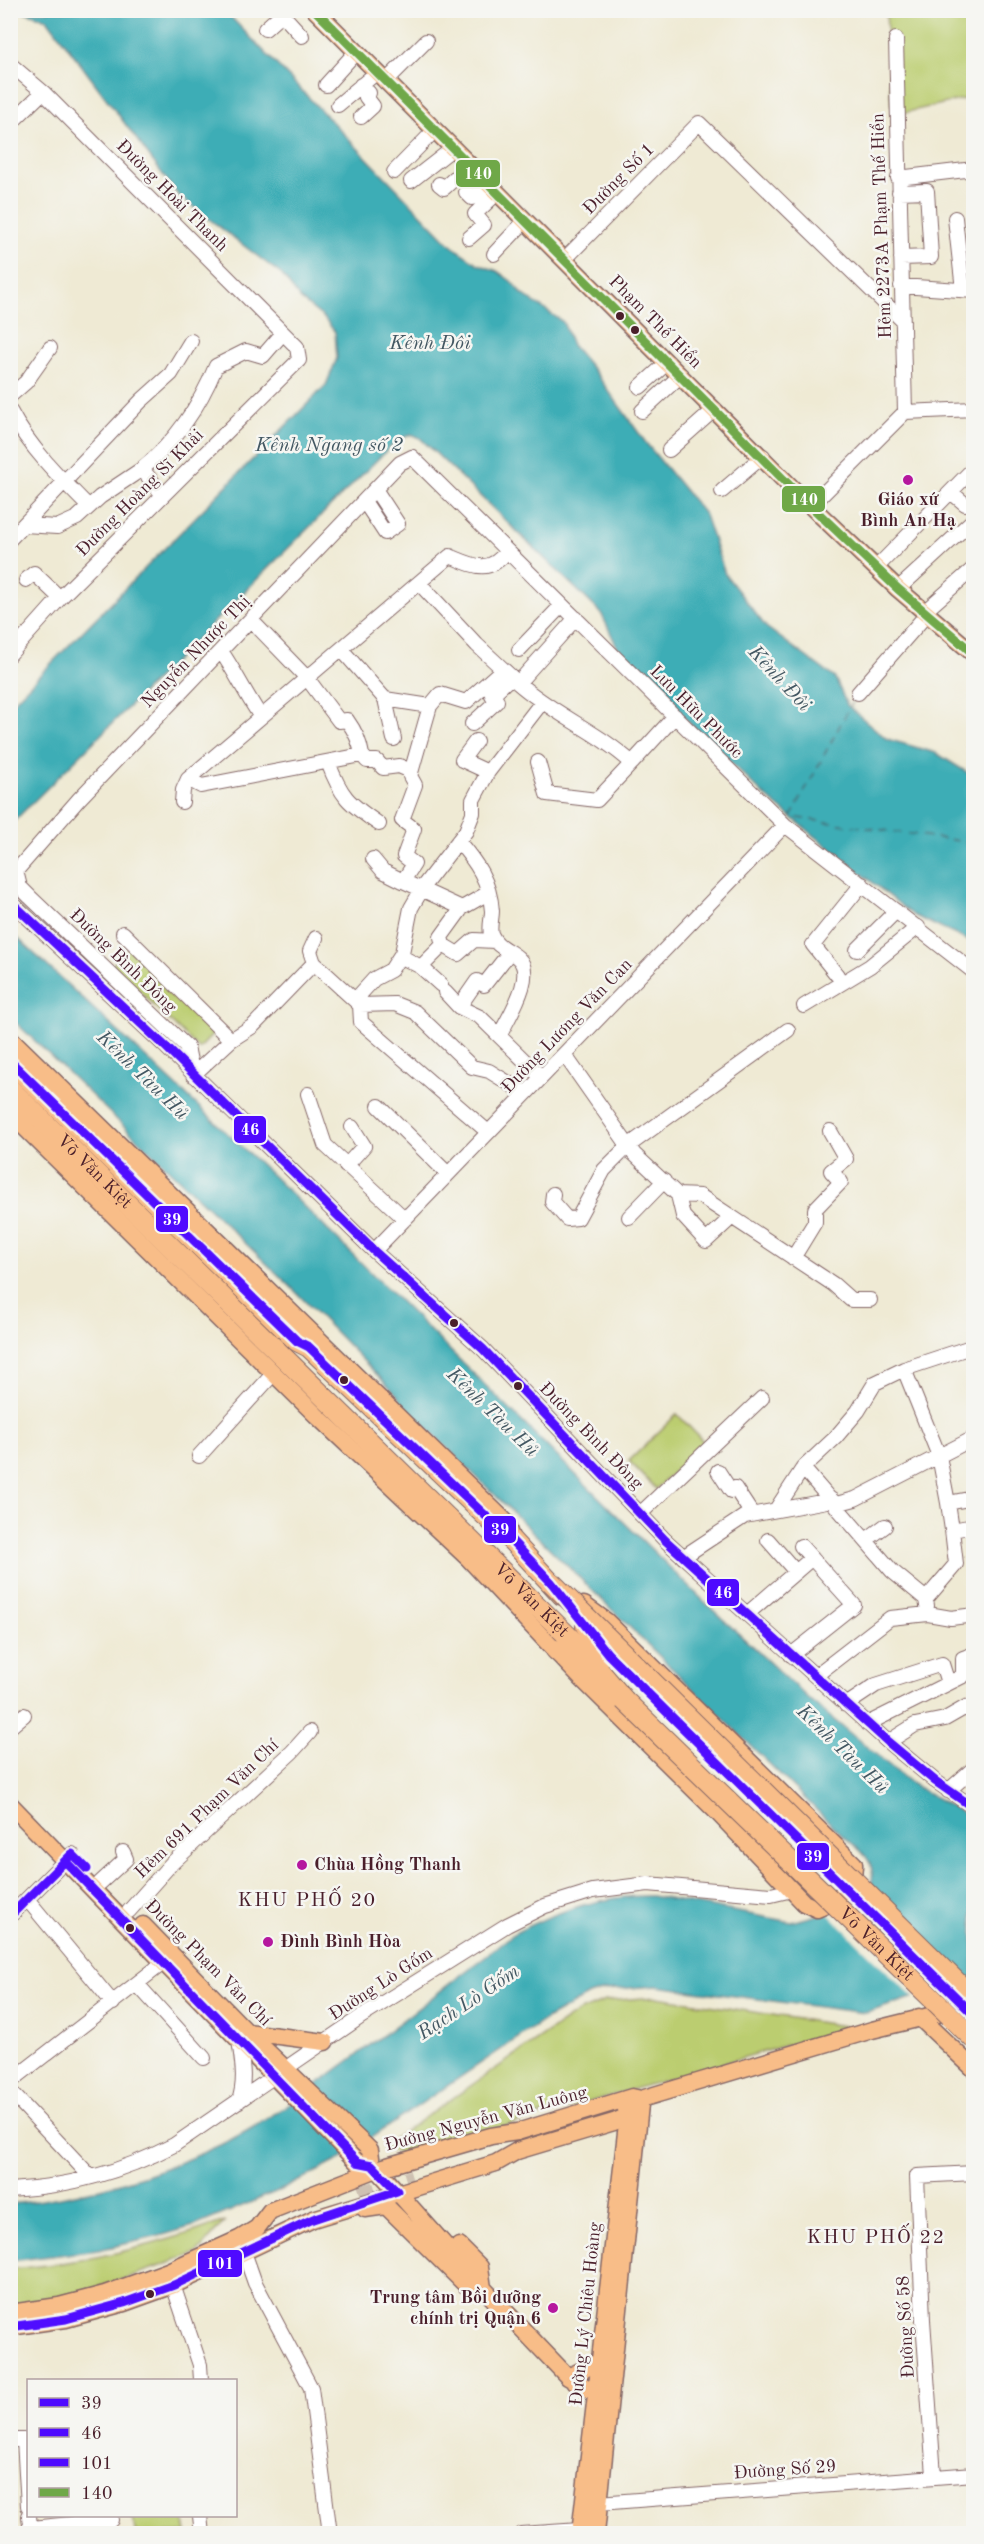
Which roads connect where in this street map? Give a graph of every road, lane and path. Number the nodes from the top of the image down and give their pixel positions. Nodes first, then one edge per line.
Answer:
1 (315, 10) edge
2 (284, 12) edge
3 (265, 28) dead end
4 (302, 36) dead end
5 (896, 39) dead end
6 (426, 40) dead end
7 (356, 52) junction
8 (13, 70) edge
9 (381, 77) junction
10 (326, 85) dead end
11 (362, 85) junction
12 (43, 92) junction
13 (338, 105) dead end
14 (361, 117) dead end
15 (10, 124) edge
16 (434, 131) junction
17 (452, 149) junction
18 (469, 165) junction
19 (974, 169) edge
20 (394, 172) dead end
21 (411, 181) dead end
22 (439, 184) dead end
23 (898, 185) junction
24 (492, 188) junction
25 (466, 192) dead end
26 (956, 218) dead end
27 (525, 221) junction
28 (469, 238) dead end
29 (494, 254) dead end
30 (901, 258) junction
31 (564, 260) junction
32 (901, 286) junction
33 (968, 290) edge
34 (903, 321) junction
35 (283, 333) junction
36 (191, 341) dead end
37 (50, 348) dead end
38 (299, 360) joint
39 (669, 362) junction
40 (681, 375) junction
41 (640, 387) dead end
42 (10, 396) edge
43 (715, 409) junction
44 (974, 409) edge
45 (10, 411) edge
46 (642, 411) dead end
47 (905, 412) junction
48 (669, 450) dead end
49 (763, 456) junction
50 (412, 457) joint
51 (142, 469) junction
52 (974, 474) edge
53 (65, 483) junction
54 (375, 489) junction
55 (722, 491) dead end
56 (952, 493) junction
57 (163, 495) junction
58 (364, 501) junction
59 (965, 504) dead end
60 (811, 506) junction
61 (89, 507) junction
62 (973, 520) edge
63 (24, 525) junction
64 (10, 539) edge
65 (507, 551) junction
66 (876, 568) junction
67 (974, 568) edge
68 (26, 580) dead end
69 (419, 583) junction
70 (898, 589) junction
71 (60, 598) junction
72 (562, 605) junction
73 (926, 613) junction
74 (576, 618) junction
75 (251, 620) junction
76 (341, 649) junction
77 (519, 650) dead end
78 (221, 651) junction
79 (10, 654) edge
80 (974, 654) edge
81 (511, 676) junction
82 (307, 678) junction
83 (858, 693) dead end
84 (386, 699) junction
85 (542, 702) junction
86 (430, 706) junction
87 (675, 716) junction
88 (261, 717) junction
89 (472, 724) dead end
90 (394, 739) dead end
91 (476, 741) dead end
92 (362, 755) junction
93 (328, 762) junction
94 (538, 762) dead end
95 (632, 763) junction
96 (488, 772) junction
97 (410, 773) junction
98 (188, 779) junction
99 (182, 802) dead end
100 (380, 824) dead end
101 (785, 825) junction
102 (458, 841) junction
103 (373, 859) dead end
104 (18, 879) joint
105 (404, 881) junction
106 (862, 884) junction
107 (422, 888) junction
108 (488, 892) junction
109 (10, 901) edge
110 (462, 909) junction
111 (896, 911) junction
112 (918, 927) junction
113 (123, 933) dead end
114 (316, 938) dead end
115 (495, 940) junction
116 (443, 945) junction
117 (857, 950) dead end
118 (510, 952) junction
119 (400, 956) junction
120 (314, 963) junction
121 (421, 967) junction
122 (974, 972) edge
123 (837, 975) dead end
124 (358, 1003) junction
125 (804, 1006) dead end
126 (459, 1007) junction
127 (788, 1030) dead end
128 (500, 1035) junction
129 (10, 1038) edge
130 (231, 1040) junction
131 (10, 1049) edge
132 (564, 1054) junction
133 (10, 1061) edge
134 (194, 1075) junction
135 (542, 1077) junction
136 (10, 1089) edge
137 (525, 1093) junction
138 (308, 1094) dead end
139 (378, 1106) dead end
140 (10, 1113) edge
141 (352, 1127) dead end
142 (830, 1131) dead end
143 (488, 1132) junction
144 (628, 1146) junction
145 (346, 1167) junction
146 (448, 1174) junction
147 (664, 1181) junction
148 (553, 1194) dead end
149 (678, 1195) junction
150 (629, 1217) dead end
151 (732, 1217) junction
152 (405, 1219) junction
153 (374, 1251) junction
154 (793, 1258) junction
155 (870, 1300) dead end
156 (974, 1346) edge
157 (309, 1347) junction
158 (904, 1369) junction
159 (274, 1373) junction
160 (762, 1398) dead end
161 (974, 1438) edge
162 (199, 1456) dead end
163 (939, 1456) junction
164 (803, 1468) junction
165 (718, 1471) dead end
166 (974, 1498) edge
167 (834, 1502) junction
168 (948, 1503) junction
169 (777, 1508) junction
170 (640, 1514) junction
171 (752, 1514) junction
172 (885, 1526) dead end
173 (974, 1526) edge
174 (952, 1530) junction
175 (768, 1540) dead end
176 (866, 1540) junction
177 (512, 1541) junction
178 (801, 1546) dead end
179 (683, 1557) junction
180 (812, 1558) junction
181 (796, 1572) junction
182 (551, 1582) junction
183 (926, 1599) junction
184 (747, 1614) junction
185 (928, 1614) junction
186 (974, 1615) edge
187 (556, 1650) junction
188 (974, 1654) edge
189 (791, 1655) junction
190 (815, 1676) junction
191 (948, 1683) junction
192 (624, 1700) junction
193 (846, 1705) junction
194 (974, 1714) edge
195 (24, 1715) dead end
196 (867, 1724) junction
197 (10, 1727) edge
198 (310, 1732) dead end
199 (888, 1742) junction
200 (974, 1768) edge
201 (10, 1790) edge
202 (948, 1791) junction
203 (10, 1804) edge
204 (974, 1808) edge
205 (123, 1852) dead end
206 (69, 1857) junction
207 (100, 1883) junction
208 (792, 1890) junction
209 (27, 1899) junction
210 (129, 1911) junction
211 (10, 1916) edge
212 (163, 1963) junction
213 (137, 1984) junction
214 (974, 1999) edge
215 (113, 2003) junction
216 (974, 2004) edge
217 (974, 2014) edge
218 (919, 2017) junction
219 (243, 2036) junction
220 (974, 2039) edge
221 (325, 2042) junction
222 (204, 2058) dead end
223 (974, 2069) edge
224 (286, 2079) junction
225 (10, 2082) edge
226 (10, 2091) edge
227 (239, 2101) junction
228 (633, 2106) junction
229 (517, 2132) junction
230 (517, 2151) junction
231 (369, 2161) junction
232 (974, 2173) edge
233 (91, 2177) junction
234 (10, 2190) edge
235 (359, 2190) tunnel mouth
236 (397, 2192) junction
237 (259, 2235) junction
238 (244, 2252) junction
239 (171, 2278) junction
240 (483, 2288) junction
241 (10, 2313) edge
242 (10, 2327) edge
243 (601, 2361) junction
244 (568, 2377) junction
245 (201, 2379) edge
246 (603, 2399) junction
247 (17, 2440) edge
248 (26, 2463) edge
249 (974, 2474) edge
250 (934, 2476) junction
251 (27, 2484) edge
252 (599, 2503) junction
253 (200, 2517) edge
254 (111, 2520) dead end
255 (30, 2526) edge
256 (587, 2533) edge
257 (202, 2534) edge
258 (330, 2534) edge
259 (521, 2534) edge

1 - 7 main road, Phạm Thế Hiển
2 - 3 street
2 - 4 street
5 - 23 street, Hẻm 2273A Phạm Thế Hiển
6 - 9 street
7 - 9 main road, Phạm Thế Hiển
7 - 10 street
8 - 12 street, Đường Hoài Thanh
9 - 11 street
9 - 16 main road, Phạm Thế Hiển
11 - 13 street
11 - 14 street
12 - 15 street
12 - 35 street, Đường Hoài Thanh
16 - 17 main road, Phạm Thế Hiển
16 - 20 street
17 - 18 main road, Phạm Thế Hiển
17 - 21 street
18 - 22 street
18 - 24 main road, Phạm Thế Hiển
19 - 23 street
23 - 30 street, Hẻm 2273A Phạm Thế Hiển
23 - 30 street
24 - 25 street
24 - 27 main road, Phạm Thế Hiển
24 - 28 street
26 - 33 street
27 - 29 street
27 - 31 main road, Phạm Thế Hiển
30 - 32 street, Hẻm 2273A Phạm Thế Hiển
31 - 34 street, Đường Số 1
31 - 39 main road, Phạm Thế Hiển
32 - 33 street
32 - 34 street, Hẻm 2273A Phạm Thế Hiển
34 - 47 street, Hẻm 2273A Phạm Thế Hiển
35 - 38 street, Đường Hoài Thanh
35 - 51 street
36 - 53 street
37 - 42 street
38 - 57 street, Đường Hoàng Sĩ Khải
39 - 40 main road, Phạm Thế Hiển
39 - 41 street
40 - 43 main road, Phạm Thế Hiển
40 - 46 street
43 - 48 street
43 - 49 main road, Phạm Thế Hiển
44 - 47 street
45 - 53 street
47 - 60 street
49 - 55 street
49 - 60 main road, Phạm Thế Hiển
50 - 54 street, Nguyễn Nhược Thị
50 - 65 street, Lưu Hữu Phước
51 - 57 street
51 - 61 street
52 - 56 street
53 - 61 street
53 - 63 street
54 - 58 street, Nguyễn Nhược Thị
54 - 58 street
56 - 59 street
56 - 66 street
57 - 71 street, Đường Hoàng Sĩ Khải
58 - 75 street, Nguyễn Nhược Thị
60 - 66 main road, Phạm Thế Hiển
61 - 63 street
62 - 70 street
63 - 64 street
65 - 69 street
65 - 72 street, Lưu Hữu Phước
66 - 70 main road, Phạm Thế Hiển
67 - 73 street
68 - 71 street
69 - 76 street
69 - 81 street
70 - 73 main road, Phạm Thế Hiển
71 - 79 street, Đường Hoàng Sĩ Khải
72 - 74 street, Lưu Hữu Phước
72 - 77 street
73 - 80 main road, Phạm Thế Hiển
73 - 83 street
74 - 81 street
74 - 87 street, Lưu Hữu Phước
75 - 78 street, Nguyễn Nhược Thị
75 - 82 street
76 - 82 street
76 - 84 street
78 - 88 street
78 - 104 street, Nguyễn Nhược Thị
81 - 85 street
81 - 86 street
81 - 89 street
82 - 88 street
82 - 92 street
84 - 86 street
84 - 90 street
85 - 95 street
85 - 96 street
86 - 97 street
87 - 95 street
87 - 101 street, Lưu Hữu Phước
88 - 98 street
91 - 96 street
92 - 93 street
92 - 97 street
93 - 98 street
93 - 100 street
94 - 95 street
96 - 102 street
97 - 105 street
98 - 99 street
101 - 106 street, Lưu Hữu Phước
101 - 132 street, Đường Lương Văn Can
102 - 107 street
102 - 108 street
103 - 105 street
104 - 134 street, Đường Bình Đông
105 - 107 street
106 - 111 street, Lưu Hữu Phước
106 - 123 street
107 - 110 street
107 - 119 street
108 - 110 street
108 - 115 street
109 - 134 street, Đường Bình Đông
110 - 116 street
111 - 112 street, Lưu Hữu Phước
111 - 117 street
112 - 122 street, Lưu Hữu Phước
112 - 125 street
113 - 130 street
114 - 120 street
115 - 116 street
115 - 118 street
116 - 121 street
118 - 126 street
118 - 128 street
119 - 121 street
119 - 124 street
120 - 124 street
120 - 130 street
121 - 126 street
124 - 137 street
124 - 143 street
126 - 128 street
127 - 144 street
128 - 135 street
129 - 177 main road, Võ Văn Kiệt
130 - 134 street
131 - 157 main road, Võ Văn Kiệt
132 - 135 street, Đường Lương Văn Can
132 - 144 street
133 - 157 highway, Võ Văn Kiệt
134 - 153 street, Đường Bình Đông
135 - 137 street, Đường Lương Văn Can
136 - 192 highway, Võ Văn Kiệt
137 - 143 street, Đường Lương Văn Can
138 - 145 street
139 - 146 street
140 - 159 main road, Võ Văn Kiệt
141 - 145 street
142 - 154 street
143 - 146 street, Đường Lương Văn Can
144 - 147 street
144 - 148 street
145 - 152 street
146 - 152 street, Đường Lương Văn Can
147 - 149 street
147 - 150 street
149 - 151 street
149 - 151 street
151 - 154 street
152 - 153 street, Đường Lương Văn Can
153 - 170 street, Đường Bình Đông
154 - 155 street
156 - 158 street
157 - 177 highway, Võ Văn Kiệt
158 - 163 street
158 - 164 street
159 - 162 street
159 - 187 main road, Võ Văn Kiệt
160 - 170 street
161 - 163 street
163 - 167 street
163 - 168 street
164 - 167 street
164 - 169 street
165 - 171 street
166 - 168 street
167 - 169 street
167 - 176 street
168 - 174 street
169 - 171 street
170 - 179 street, Đường Bình Đông
171 - 179 street
172 - 176 street
173 - 174 street
174 - 183 street
175 - 181 street
176 - 183 street
177 - 182 highway, Võ Văn Kiệt
178 - 180 street
179 - 184 street, Đường Bình Đông
180 - 181 street
180 - 189 street
181 - 184 street
182 - 208 main road, Võ Văn Kiệt
182 - 214 highway, bridge
182 - 217 highway, Võ Văn Kiệt
183 - 185 street
184 - 189 street, Đường Bình Đông
185 - 186 street
185 - 190 street
187 - 192 highway
187 - 208 main road, Võ Văn Kiệt
188 - 191 street
189 - 190 street, Đường Bình Đông
190 - 193 street, Đường Bình Đông
191 - 193 street
191 - 196 street
192 - 220 highway, Võ Văn Kiệt, bridge
193 - 196 street, Đường Bình Đông
194 - 199 street
195 - 197 street
196 - 199 street, Đường Bình Đông
198 - 210 street, Hẻm 691 Phạm Văn Chí
199 - 202 street, Đường Bình Đông
200 - 202 street
201 - 206 main road, Đường Phạm Văn Chí
202 - 204 street, Đường Bình Đông
203 - 206 main road, Đường Phạm Văn Chí
205 - 207 street
206 - 207 main road, Đường Phạm Văn Chí
206 - 209 street
206 - 212 main road, Đường Phạm Văn Chí
207 - 210 main road, Đường Phạm Văn Chí
208 - 221 street, Đường Lò Gốm
209 - 211 street
209 - 215 street
210 - 219 main road, Đường Phạm Văn Chí
212 - 213 street
212 - 219 main road, Đường Phạm Văn Chí
213 - 215 street
213 - 222 street
215 - 225 street
216 - 218 main road, Đường Nguyễn Văn Luông
218 - 223 main road
218 - 228 main road, Đường Nguyễn Văn Luông
219 - 221 main road
219 - 224 main road, Đường Phạm Văn Chí
219 - 227 street
221 - 224 street, Đường Lò Gốm
224 - 227 street, Đường Lò Gốm
224 - 231 main road, Đường Phạm Văn Chí
226 - 233 street
227 - 233 street, Đường Lò Gốm
228 - 229 main road, Đường Nguyễn Văn Luông
228 - 230 main road, Đường Nguyễn Văn Luông
228 - 243 main road, Đường Lý Chiêu Hoàng
228 - 246 main road, Đường Lý Chiêu Hoàng
229 - 230 main road
229 - 231 main road, Đường Nguyễn Văn Luông
230 - 236 main road, Đường Nguyễn Văn Luông
230 - 240 main road
231 - 236 main road, Đường Phạm Văn Chí
231 - 237 main road, Đường Nguyễn Văn Luông
232 - 250 street, Đường Số 58
233 - 234 street, Đường Lò Gốm
235 - 237 main road
236 - 237 main road, Đường Nguyễn Văn Luông
236 - 240 main road, Đường Phạm Văn Chí
237 - 238 main road, Đường Nguyễn Văn Luông
237 - 239 main road, Đường Nguyễn Văn Luông
237 - 240 main road
238 - 239 main road, Đường Nguyễn Văn Luông
238 - 258 street
239 - 241 main road, Đường Nguyễn Văn Luông
239 - 242 main road, Đường Nguyễn Văn Luông
239 - 245 street
240 - 244 main road, Đường Phạm Văn Chí
243 - 244 main road
243 - 246 main road, Đường Lý Chiêu Hoàng
244 - 246 main road, Đường Phạm Văn Chí
246 - 252 main road, Đường Lý Chiêu Hoàng
246 - 256 main road, Đường Lý Chiêu Hoàng
247 - 248 street
248 - 251 street
249 - 250 street, Đường Số 29
250 - 252 street, Đường Số 29
252 - 256 main road, Đường Lý Chiêu Hoàng
253 - 257 street
254 - 255 street
256 - 259 street

